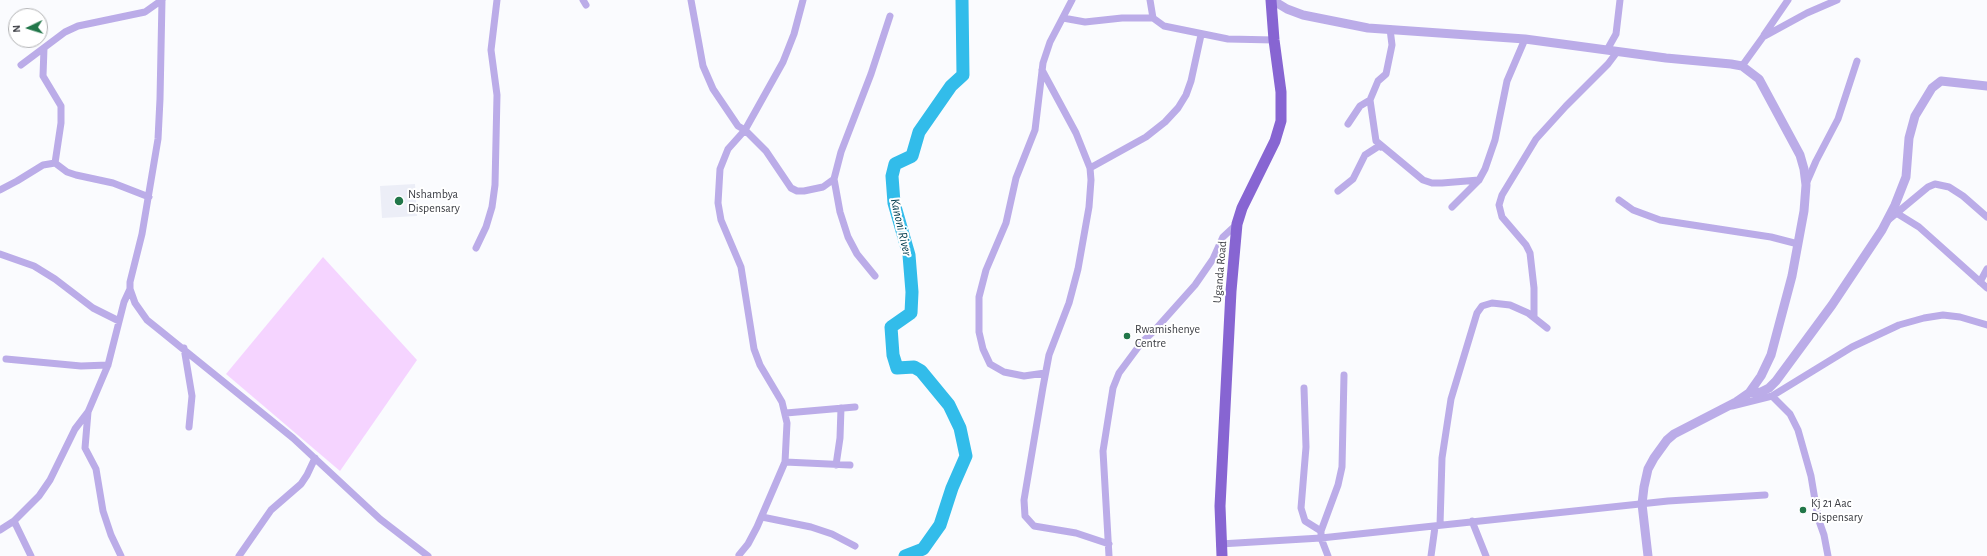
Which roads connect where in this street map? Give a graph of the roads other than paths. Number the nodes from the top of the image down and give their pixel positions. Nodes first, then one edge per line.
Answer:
1 (162, 0) edge
2 (497, 0) edge
3 (691, 0) edge
4 (803, 0) edge
5 (1072, 0) edge
6 (1150, 0) edge
7 (1272, 0) edge
8 (1620, 0) edge
9 (1788, 0) edge
10 (1837, 0) edge
11 (890, 16) dead end
12 (1063, 18) junction
13 (1153, 18) junction
14 (1390, 29) junction
15 (1201, 35) junction
16 (1763, 37) junction
17 (1525, 39) junction
18 (1274, 40) junction
19 (48, 45) edge
20 (44, 48) joint
21 (1607, 50) junction
22 (1617, 52) junction
23 (1857, 61) dead end
24 (21, 65) dead end
25 (1742, 66) junction
26 (1042, 70) junction
27 (1987, 86) edge
28 (1370, 100) junction
29 (1348, 124) dead end
30 (745, 130) junction
31 (1381, 147) junction
32 (55, 163) junction
33 (1090, 168) junction
34 (834, 179) junction
35 (1479, 180) junction
36 (1806, 185) junction
37 (0, 190) edge
38 (1338, 191) dead end
39 (149, 197) junction
40 (1619, 200) dead end
41 (1452, 207) dead end
42 (1898, 214) junction
43 (1987, 217) edge
44 (1887, 221) junction
45 (1237, 224) junction
46 (1798, 244) junction
47 (476, 248) dead end
48 (0, 254) edge
49 (1987, 269) edge
50 (875, 276) dead end
51 (1980, 282) junction
52 (1987, 288) edge
53 (130, 289) junction
54 (1534, 317) junction
55 (120, 321) junction
56 (1987, 325) edge
57 (1547, 328) dead end
58 (184, 348) junction
59 (6, 359) dead end
60 (108, 365) junction
61 (1045, 373) junction
62 (1344, 375) dead end
63 (1304, 388) dead end
64 (1749, 393) junction
65 (1772, 396) junction
66 (855, 407) dead end
67 (1727, 407) junction
68 (841, 408) junction
69 (88, 412) junction
70 (786, 414) junction
71 (189, 427) dead end
72 (315, 458) junction
73 (785, 462) junction
74 (836, 465) junction
75 (850, 465) dead end
76 (1765, 495) dead end
77 (1642, 504) junction
78 (762, 517) junction
79 (14, 521) junction
80 (1472, 521) junction
81 (1438, 526) junction
82 (0, 530) edge
83 (1321, 535) junction
84 (1109, 544) junction
85 (1220, 544) junction
86 (855, 546) dead end
87 (739, 555) edge
88 (31, 556) edge
89 (121, 556) edge
90 (239, 556) edge
91 (428, 556) edge
92 (1109, 556) edge
93 (1217, 556) edge
94 (1222, 556) edge
95 (1328, 556) edge
96 (1431, 556) edge
97 (1486, 556) edge
98 (1648, 556) edge
99 (1828, 556) edge

1 - 19 street
1 - 39 street
2 - 47 street
3 - 30 street
4 - 30 street
5 - 12 street
6 - 13 street
7 - 14 street
7 - 18 main road, Uganda Road
8 - 21 street
9 - 16 street
10 - 16 street
11 - 34 street
12 - 13 street
12 - 26 street
13 - 15 street
14 - 17 street
14 - 28 street
15 - 18 street
15 - 33 street
16 - 25 street
17 - 21 street
17 - 35 street
18 - 45 main road, Uganda Road
20 - 24 street
20 - 32 street
21 - 22 street
22 - 25 street
22 - 54 street
23 - 36 street
25 - 36 street
26 - 33 street
26 - 61 street
27 - 44 street
28 - 29 street
28 - 31 street
30 - 34 street
30 - 70 street
31 - 35 street
31 - 38 street
32 - 37 street
32 - 39 street
33 - 61 street
34 - 50 street
35 - 41 street
36 - 46 street
39 - 53 street
40 - 46 street
42 - 43 street
42 - 44 street
42 - 51 street
44 - 64 street
45 - 84 street
45 - 85 main road, Uganda Road
46 - 64 street
48 - 55 street
49 - 51 street
51 - 52 street
53 - 55 street
53 - 58 street
54 - 57 street
54 - 81 street
55 - 60 street
56 - 65 street
58 - 71 street
58 - 72 street
59 - 60 street
60 - 69 street
61 - 84 street
62 - 83 street
63 - 83 street
64 - 67 street
65 - 67 street
65 - 99 street
66 - 68 street
67 - 77 street
68 - 70 street
68 - 74 street
69 - 79 street
69 - 89 street
70 - 73 street
72 - 90 street
72 - 91 street
73 - 74 street
73 - 78 street
74 - 75 street
76 - 77 street
77 - 80 street
77 - 98 street
78 - 86 street
78 - 87 street
79 - 82 street
79 - 88 street
80 - 81 street
80 - 97 street
81 - 83 street
81 - 96 street
83 - 85 street
83 - 95 street
84 - 92 street
85 - 93 street
85 - 94 main road, Uganda Road

